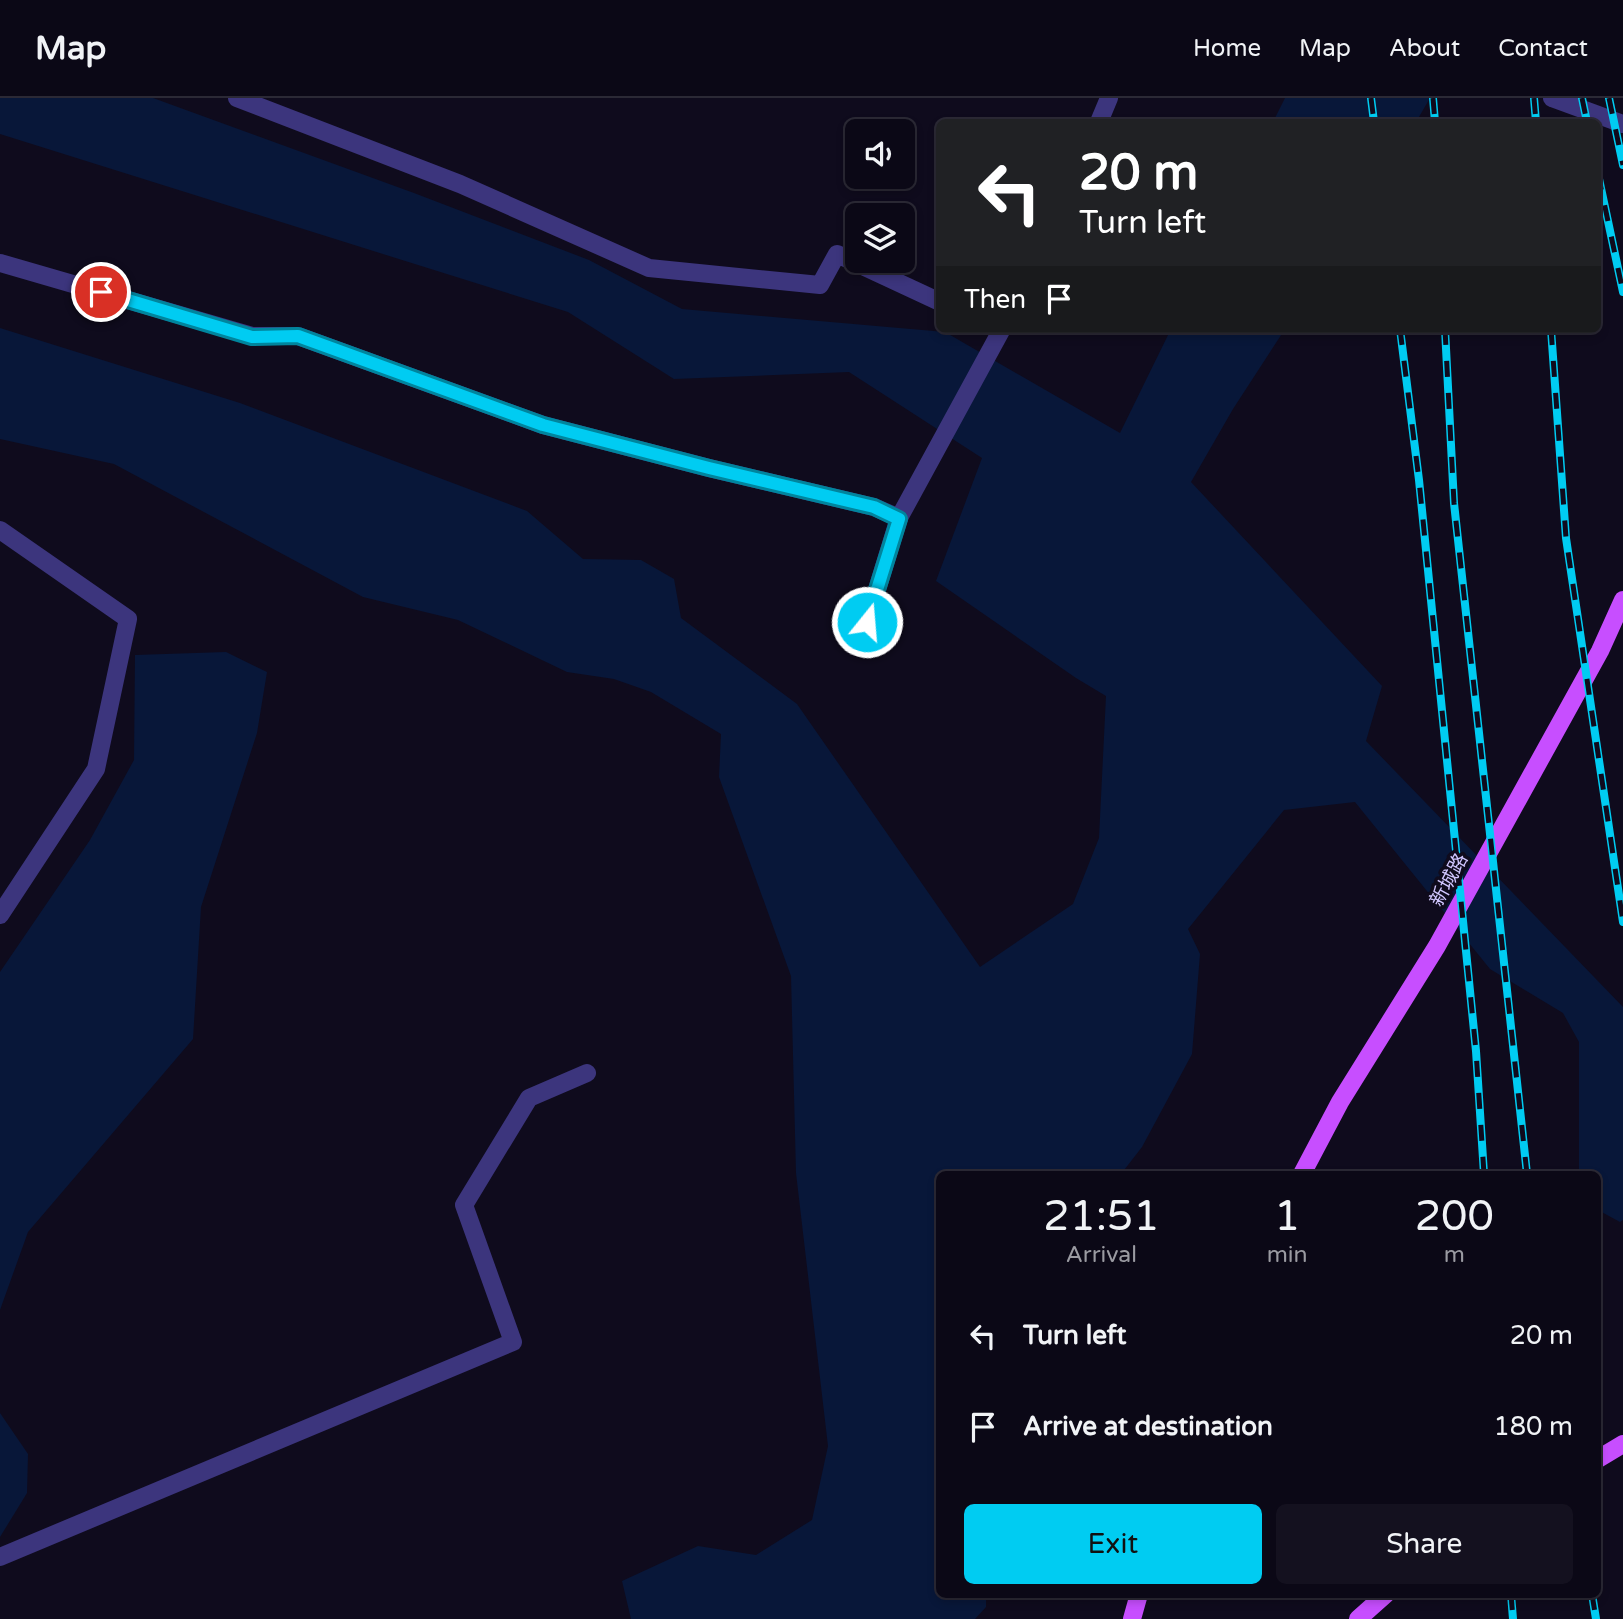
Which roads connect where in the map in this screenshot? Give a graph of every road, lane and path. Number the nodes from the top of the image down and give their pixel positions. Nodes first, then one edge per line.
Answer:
1 (237, 98) edge
2 (1109, 98) edge
3 (1552, 98) edge
4 (1100, 119) edge
5 (1623, 124) edge
6 (0, 263) edge
7 (936, 300) edge
8 (998, 333) edge
9 (899, 519) junction
10 (0, 530) edge
11 (1623, 600) edge
12 (867, 622) dead end
13 (0, 915) edge
14 (587, 1073) dead end
15 (1304, 1171) edge
16 (1623, 1444) edge
17 (1601, 1457) edge
18 (0, 1557) edge
19 (1138, 1598) edge
20 (1382, 1598) edge
21 (1132, 1619) edge
22 (1358, 1619) edge

1 - 7 street
2 - 4 street
3 - 5 street
6 - 9 street
8 - 9 street
9 - 12 street
10 - 13 street
11 - 15 main road, 新城路
14 - 18 street
16 - 17 main road
19 - 21 main road
20 - 22 main road

